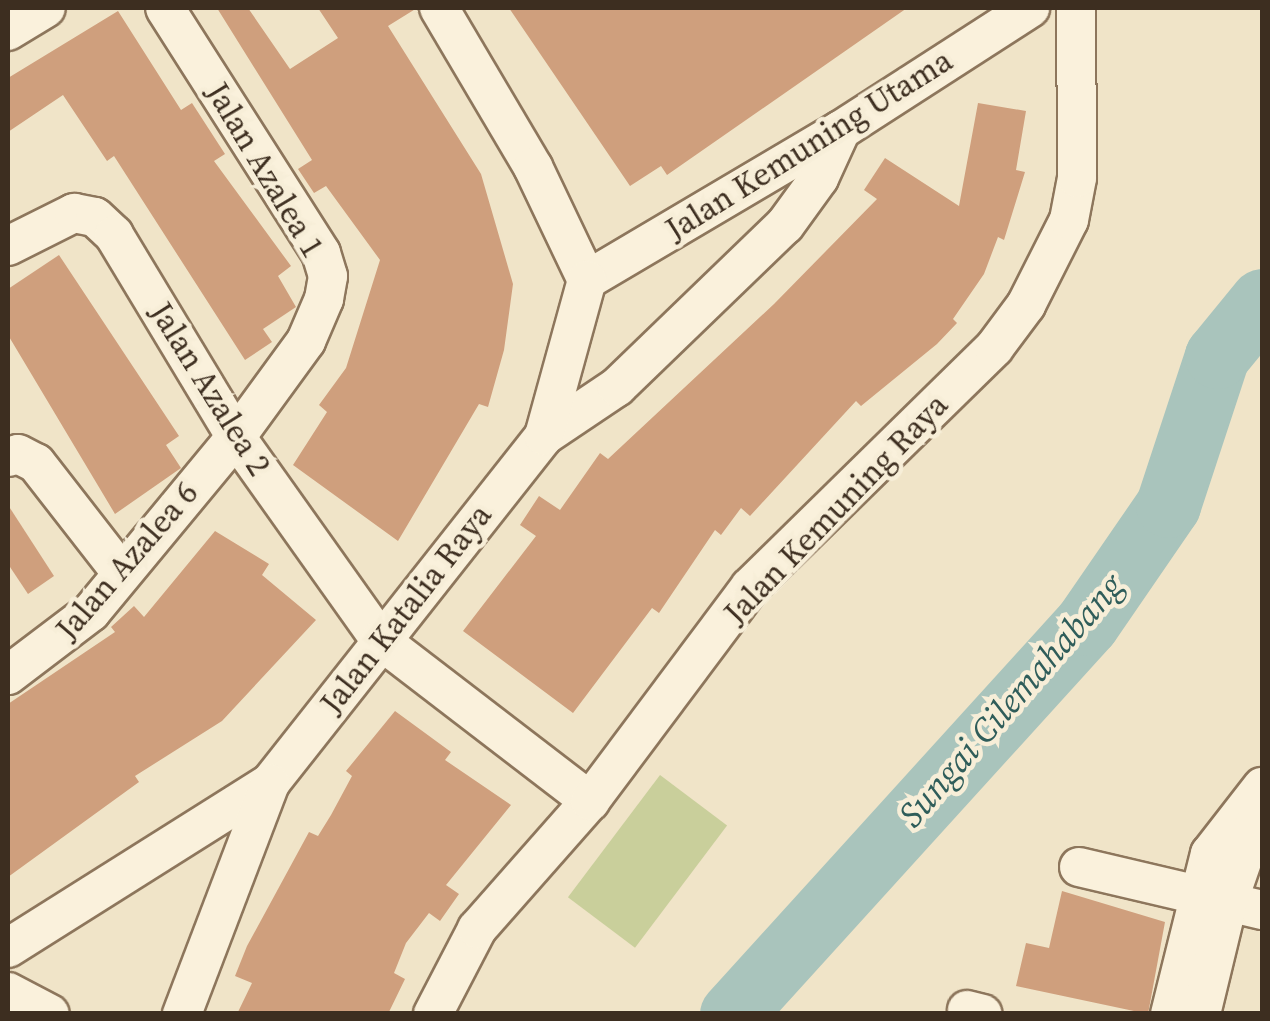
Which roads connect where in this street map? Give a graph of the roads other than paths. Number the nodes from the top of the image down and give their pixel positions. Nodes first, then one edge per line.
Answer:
1 (46, 8) edge
2 (165, 8) edge
3 (439, 8) edge
4 (1030, 8) edge
5 (1076, 8) edge
6 (8, 31) edge
7 (840, 130) junction
8 (8, 246) edge
9 (587, 280) junction
10 (236, 436) junction
11 (544, 436) junction
12 (8, 458) edge
13 (120, 571) junction
14 (380, 640) junction
15 (8, 675) edge
16 (270, 783) junction
17 (1262, 788) edge
18 (590, 801) junction
19 (1262, 804) edge
20 (1079, 867) dead end
21 (1230, 903) edge
22 (8, 948) edge
23 (8, 992) edge
24 (50, 1014) edge
25 (182, 1014) edge
26 (433, 1014) edge
27 (1170, 1014) edge
28 (1201, 1014) edge

1 - 6 street
2 - 10 street, Jalan Azalea 1
3 - 9 street
4 - 7 street, Jalan Kemuning Utama
5 - 18 street, Jalan Kemuning Raya
7 - 9 street, Jalan Kemuning Utama
7 - 11 street, Jalan Katalia Raya
8 - 10 street, Jalan Azalea 2
9 - 11 street, Jalan Katalia Raya
10 - 13 street, Jalan Azalea 6
10 - 14 street, Jalan Azalea 2
11 - 14 street, Jalan Katalia Raya
12 - 13 street
13 - 15 street, Jalan Azalea 6
14 - 16 street, Jalan Katalia Raya
14 - 18 street, Jalan Azalea 2
16 - 22 street, Jalan Katalia Raya
16 - 25 street, Jalan Katalia Raya
17 - 21 street
18 - 26 street, Jalan Kemuning Raya
19 - 21 street
20 - 21 street
21 - 27 street
21 - 28 street
23 - 24 street

